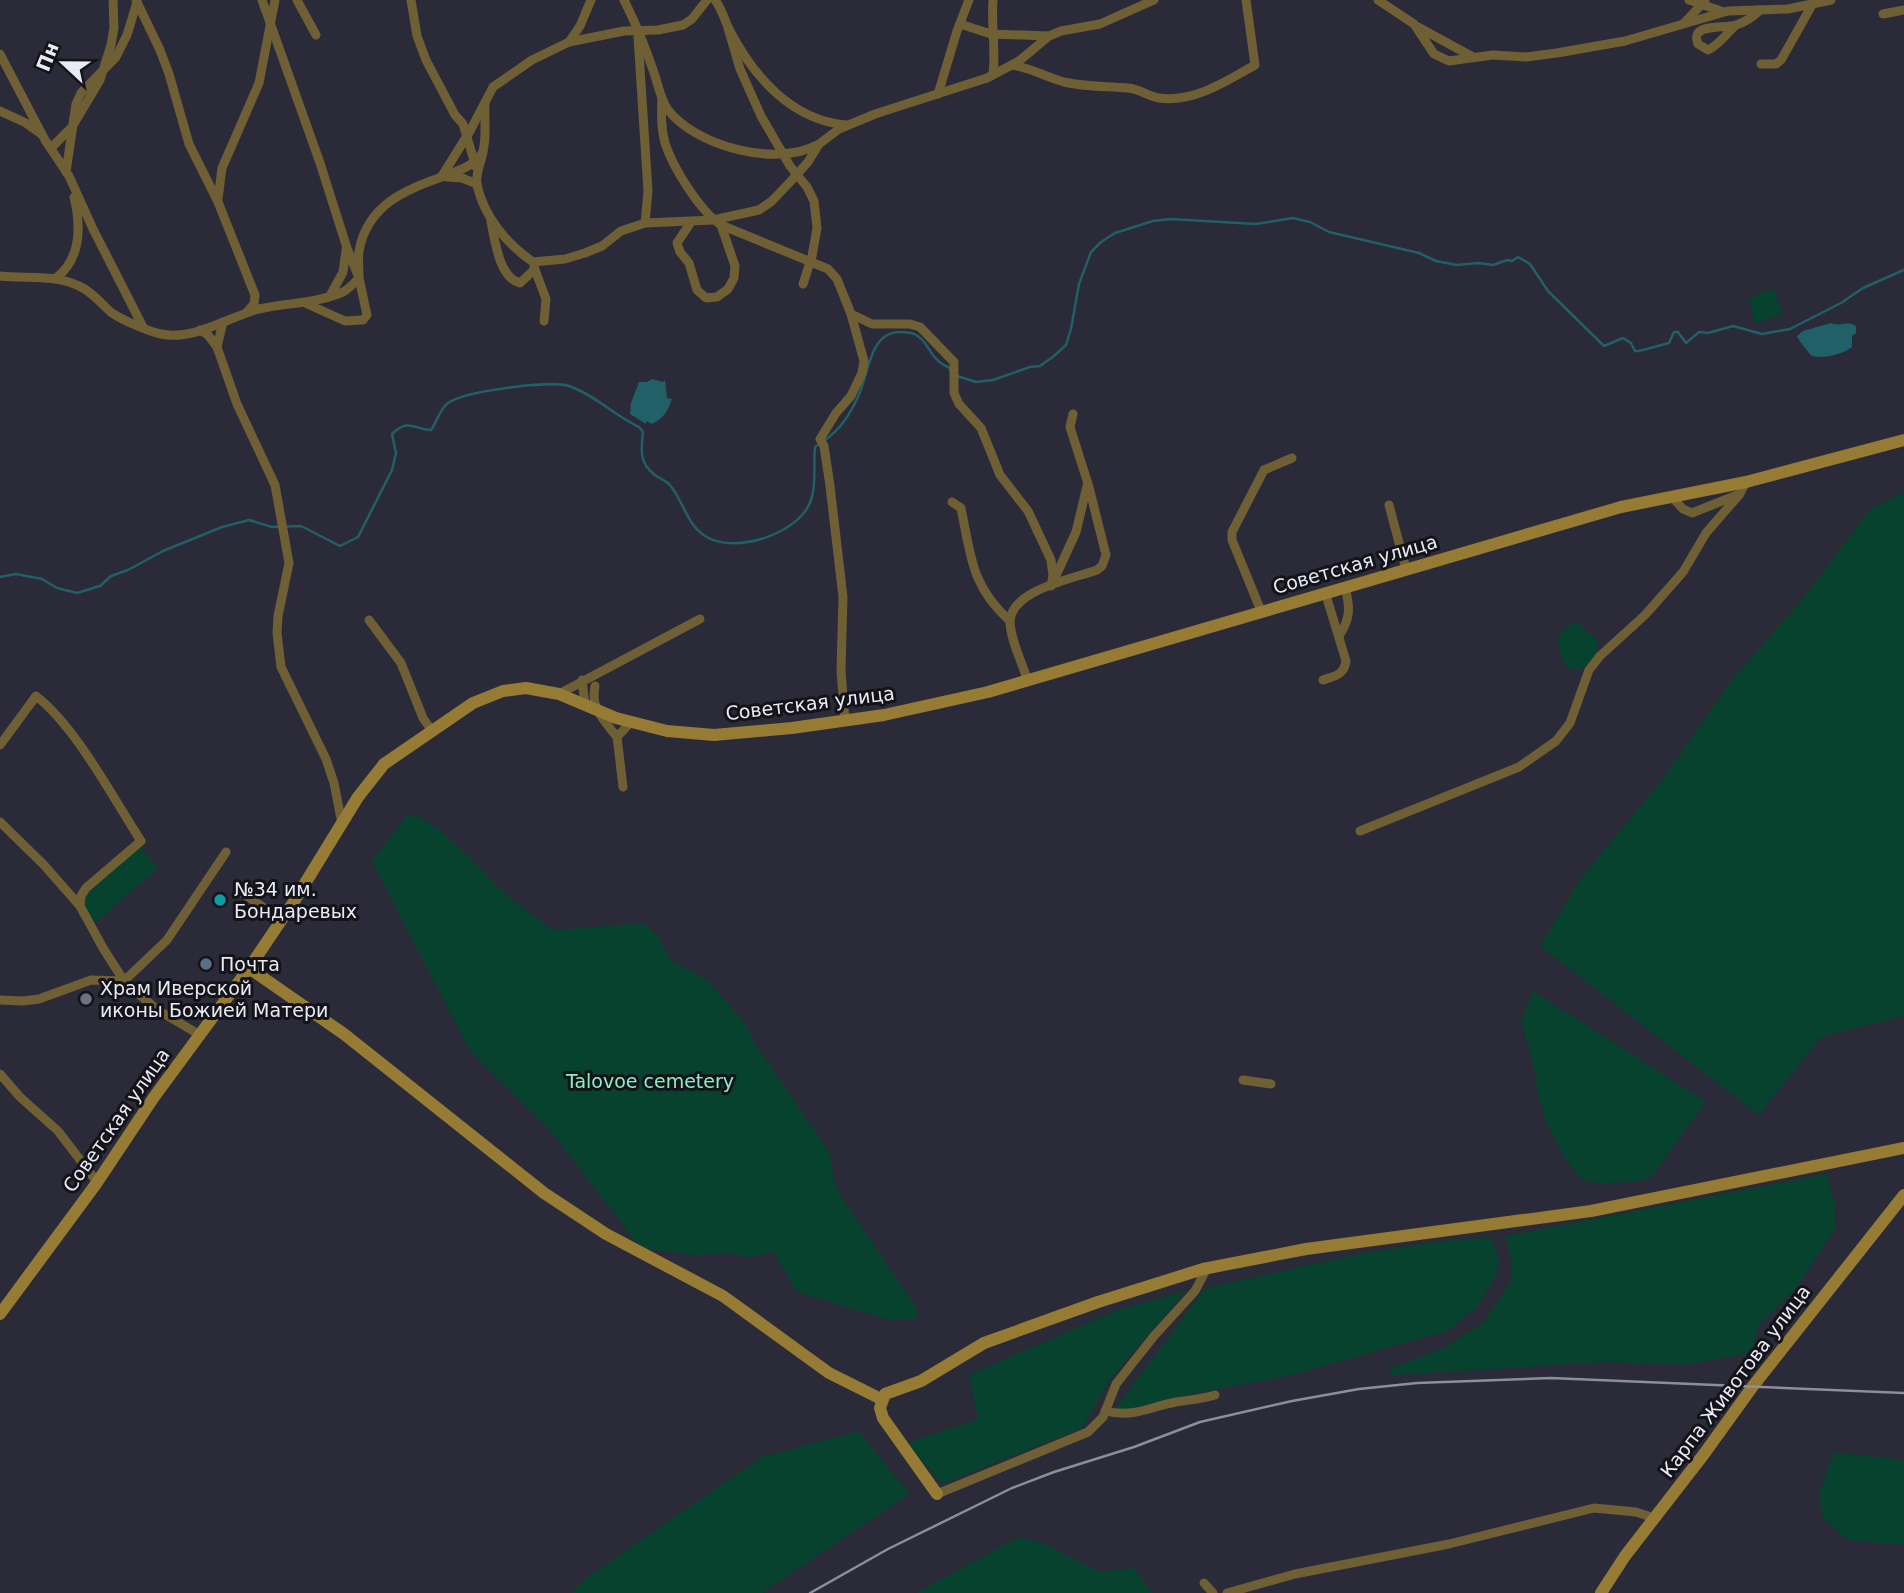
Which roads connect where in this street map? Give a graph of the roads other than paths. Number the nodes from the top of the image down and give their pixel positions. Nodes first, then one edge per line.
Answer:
1 (113, 0) edge
2 (262, 0) edge
3 (275, 0) edge
4 (297, 0) edge
5 (411, 0) edge
6 (591, 0) edge
7 (624, 0) edge
8 (707, 0) edge
9 (715, 0) edge
10 (969, 0) edge
11 (993, 0) edge
12 (1154, 0) edge
13 (1246, 0) edge
14 (1378, 0) edge
15 (1399, 0) edge
16 (1689, 0) edge
17 (1831, 0) edge
18 (136, 1) edge
19 (1704, 2) edge
20 (1812, 5) junction
21 (1760, 10) junction
22 (1904, 10) edge
23 (1723, 12) junction
24 (1883, 14) dead end
25 (1402, 15) junction
26 (271, 22) junction
27 (960, 24) junction
28 (1414, 24) junction
29 (1682, 25) junction
30 (1736, 25) dead end
31 (728, 28) junction
32 (637, 32) junction
33 (993, 34) junction
34 (316, 35) dead end
35 (1049, 36) junction
36 (569, 41) junction
37 (0, 54) edge
38 (1475, 58) junction
39 (1761, 64) dead end
40 (1012, 65) junction
41 (102, 73) junction
42 (993, 75) junction
43 (939, 94) junction
44 (662, 99) junction
45 (485, 103) junction
46 (0, 111) edge
47 (848, 125) junction
48 (73, 126) junction
49 (42, 134) junction
50 (468, 136) junction
51 (819, 144) junction
52 (51, 148) junction
53 (785, 155) junction
54 (476, 167) junction
55 (67, 174) junction
56 (796, 175) junction
57 (442, 176) junction
58 (477, 184) junction
59 (218, 202) junction
60 (490, 217) junction
61 (691, 222) junction
62 (645, 223) junction
63 (717, 223) junction
64 (347, 248) junction
65 (811, 261) junction
66 (534, 265) junction
67 (0, 276) edge
68 (56, 278) junction
69 (359, 278) junction
70 (803, 284) dead end
71 (331, 294) junction
72 (304, 302) junction
73 (247, 312) junction
74 (851, 314) junction
75 (544, 321) dead end
76 (223, 322) junction
77 (143, 327) junction
78 (200, 330) junction
79 (217, 347) junction
80 (1073, 414) dead end
81 (1904, 440) edge
82 (1292, 458) dead end
83 (1087, 481) junction
84 (1746, 482) junction
85 (1739, 495) junction
86 (1672, 497) junction
87 (952, 502) dead end
88 (1389, 505) dead end
89 (1701, 511) junction
90 (1710, 527) junction
91 (1406, 569) junction
92 (1051, 586) junction
93 (1346, 586) junction
94 (1325, 592) junction
95 (1261, 611) junction
96 (369, 620) dead end
97 (700, 620) dead end
98 (1010, 621) junction
99 (1339, 636) junction
100 (1027, 679) junction
101 (582, 680) junction
102 (1323, 680) dead end
103 (595, 686) dead end
104 (559, 694) junction
105 (590, 707) junction
106 (845, 721) junction
107 (631, 722) junction
108 (432, 731) junction
109 (617, 737) junction
110 (0, 745) edge
111 (623, 787) dead end
112 (0, 822) edge
113 (342, 824) junction
114 (1360, 831) dead end
115 (226, 852) dead end
116 (238, 890) dead end
117 (80, 906) junction
118 (282, 920) junction
119 (248, 968) junction
120 (124, 981) junction
121 (0, 1000) edge
122 (200, 1035) junction
123 (0, 1074) edge
124 (1243, 1080) dead end
125 (1271, 1084) dead end
126 (1904, 1148) edge
127 (97, 1182) junction
128 (1904, 1195) edge
129 (1207, 1268) junction
130 (1, 1312) edge
131 (1214, 1395) dead end
132 (881, 1399) junction
133 (1105, 1411) junction
134 (937, 1494) joint
135 (1654, 1518) junction
136 (1204, 1583) dead end
137 (1213, 1593) edge
138 (1227, 1593) edge
139 (1601, 1593) edge

1 - 41 street
2 - 26 street
3 - 26 street
4 - 34 street
5 - 50 street
6 - 36 street
7 - 32 street
8 - 32 street
9 - 31 street
10 - 27 street
11 - 33 street
12 - 35 street
13 - 40 street
14 - 25 street
15 - 25 street
16 - 19 street
17 - 20 street
18 - 41 street
18 - 59 street
19 - 23 street
19 - 29 street
20 - 21 street
20 - 39 street
21 - 23 street
21 - 30 street
22 - 24 street
23 - 29 street
25 - 28 street
26 - 59 street
26 - 64 street
27 - 33 street
27 - 43 street
28 - 38 street
28 - 38 street
29 - 38 street
31 - 47 street
31 - 53 street
32 - 36 street
32 - 44 street
32 - 62 street
33 - 35 street
33 - 42 street
35 - 40 street
36 - 45 street
37 - 49 street
40 - 42 street
41 - 48 street
42 - 43 street
43 - 47 street
44 - 53 street
44 - 63 street
45 - 50 street
45 - 54 street
46 - 49 street
47 - 51 street
48 - 52 street
48 - 55 street
49 - 52 street
50 - 54 street
50 - 57 street
51 - 53 street
51 - 56 street
52 - 55 street
53 - 56 street
54 - 57 street
54 - 58 street
55 - 68 street
55 - 77 street
56 - 63 street
56 - 65 street
57 - 58 street
57 - 69 street
58 - 60 street
59 - 73 street
60 - 66 street
60 - 66 street
61 - 62 street
61 - 63 street
61 - 63 street
62 - 66 street
63 - 65 street
64 - 69 street
64 - 71 street
65 - 70 street
65 - 74 street
66 - 75 street
67 - 68 street
68 - 77 street
69 - 71 street
69 - 72 street
71 - 72 street
72 - 73 street
73 - 76 street
74 - 92 street
74 - 106 street
76 - 78 street
76 - 79 street
77 - 78 street
78 - 79 street
79 - 113 street
80 - 83 street
81 - 84 main road, Советская улица
82 - 95 street
83 - 92 street
83 - 92 street
84 - 85 street
84 - 86 main road, Советская улица
85 - 89 street
85 - 90 street
86 - 89 street
86 - 91 main road, Советская улица
87 - 98 street
88 - 91 street
89 - 90 street
90 - 114 street
91 - 93 main road, Советская улица
92 - 98 street
93 - 94 main road, Советская улица
93 - 99 street
94 - 95 main road, Советская улица
94 - 99 street
95 - 100 main road, Советская улица
96 - 108 street
97 - 101 street
98 - 100 street
99 - 102 street
100 - 106 main road, Советская улица
101 - 104 street
101 - 105 street
103 - 105 street
104 - 105 main road, Советская улица
104 - 108 main road, Советская улица
105 - 107 main road, Советская улица
105 - 109 street
106 - 107 main road, Советская улица
107 - 109 street
108 - 113 main road, Советская улица
109 - 111 street
110 - 117 street
112 - 117 street
113 - 118 main road, Советская улица
115 - 120 street
116 - 118 street
117 - 120 street
118 - 119 main road, Советская улица
119 - 122 main road, Советская улица
119 - 132 main road
120 - 121 street
120 - 122 street
122 - 127 main road, Советская улица
123 - 127 street
124 - 125 street
126 - 129 main road
127 - 130 main road, Советская улица
128 - 135 main road, Карпа Животова улица
129 - 132 main road
129 - 133 street
131 - 133 street
132 - 134 main road
133 - 134 street
135 - 138 street
135 - 139 main road, Карпа Животова улица
136 - 137 street

